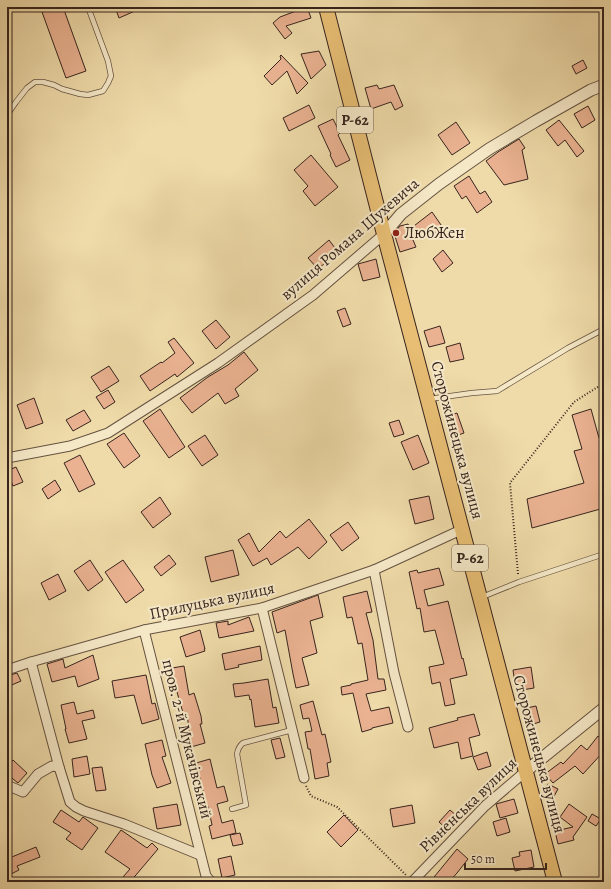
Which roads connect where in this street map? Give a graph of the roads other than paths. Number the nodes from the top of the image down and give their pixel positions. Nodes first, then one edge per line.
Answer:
1 (88, 7) edge
2 (326, 7) edge
3 (604, 85) edge
4 (7, 116) edge
5 (384, 234) junction
6 (604, 329) edge
7 (428, 399) junction
8 (7, 458) edge
9 (463, 529) junction
10 (604, 554) edge
11 (374, 570) junction
12 (481, 598) junction
13 (262, 608) junction
14 (144, 630) junction
15 (31, 662) junction
16 (7, 670) edge
17 (604, 708) edge
18 (408, 727) dead end
19 (292, 730) junction
20 (59, 767) junction
21 (526, 771) junction
22 (304, 778) road end
23 (7, 783) edge
24 (232, 809) dead end
25 (200, 855) junction
26 (211, 882) edge
27 (412, 882) edge
28 (555, 882) edge

1 - 4 lane
2 - 5 main road, Сторожинецька вулиця / Р-62
3 - 5 street, вулиця Романа Шухевича
5 - 7 main road, Сторожинецька вулиця / Р-62
5 - 8 street, вулиця Романа Шухевича
6 - 7 lane
7 - 9 main road, Сторожинецька вулиця / Р-62
9 - 11 street, Прилуцька вулиця
9 - 12 main road, Сторожинецька вулиця / Р-62
10 - 12 lane
11 - 13 street, Прилуцька вулиця
11 - 18 street
12 - 21 main road, Сторожинецька вулиця / Р-62
13 - 14 street, Прилуцька вулиця
13 - 19 street
14 - 15 street, Прилуцька вулиця
14 - 25 street, пров. 2-й Мукачівський
15 - 16 street, Прилуцька вулиця
15 - 20 street
17 - 21 street, Рівненська вулиця
19 - 22 street
19 - 24 lane
20 - 23 street
20 - 25 street
21 - 27 street, Рівненська вулиця
21 - 28 main road, Сторожинецька вулиця / Р-62
25 - 26 street, пров. 2-й Мукачівський

